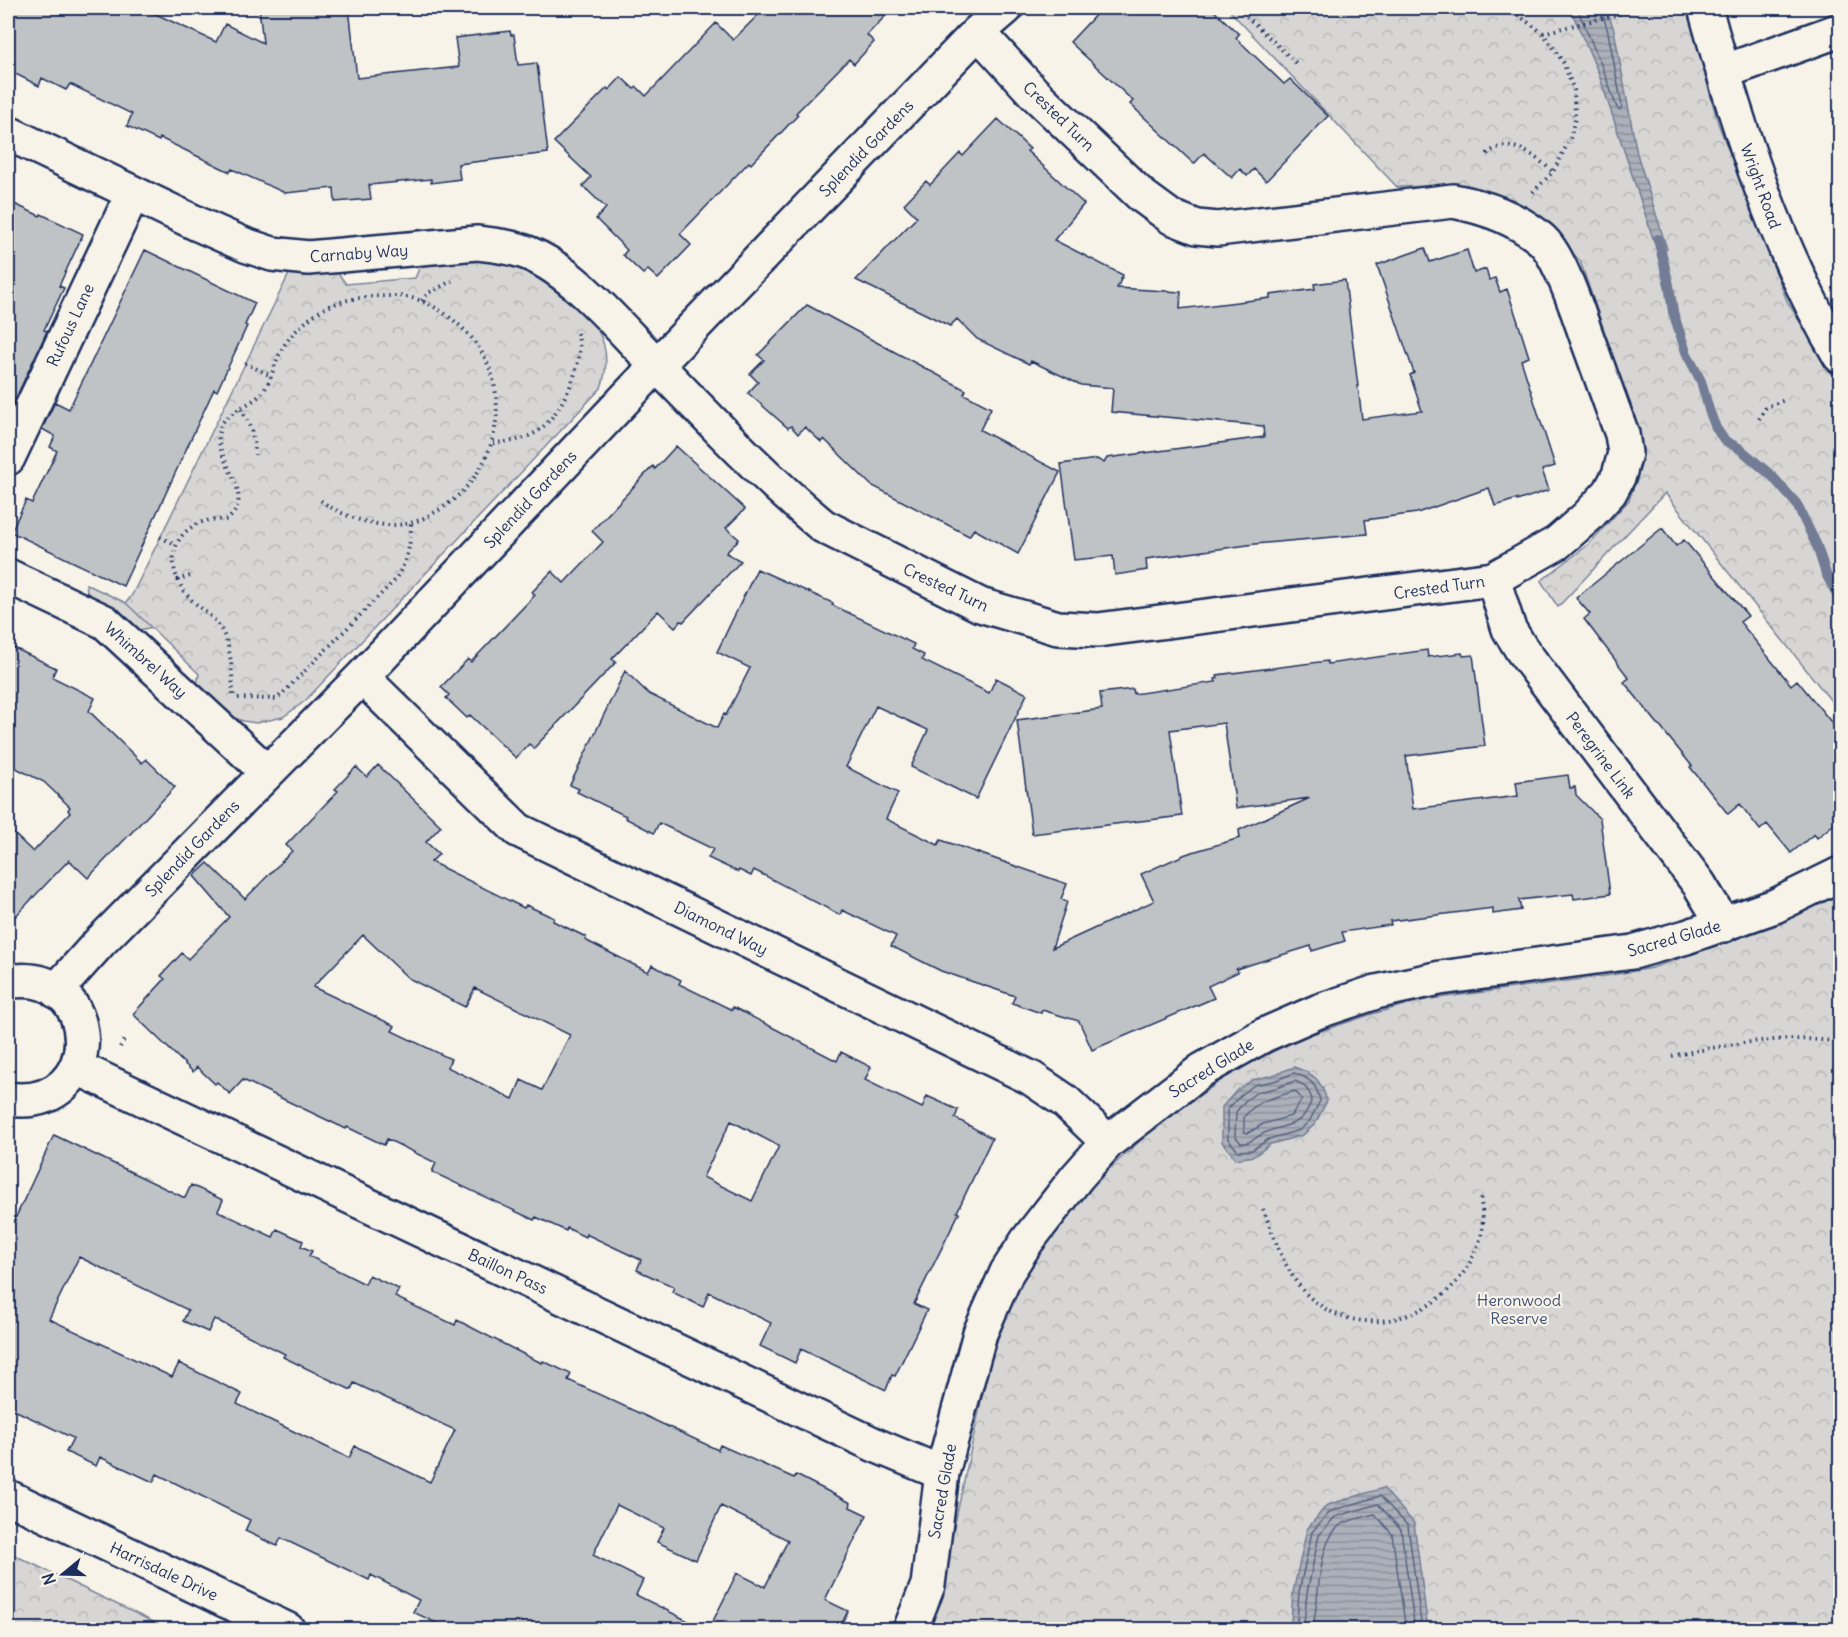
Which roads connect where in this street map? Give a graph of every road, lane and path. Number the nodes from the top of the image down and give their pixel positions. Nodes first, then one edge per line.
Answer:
1 (1006, 8) edge
2 (1239, 8) edge
3 (1508, 8) edge
4 (1642, 8) edge
5 (1705, 8) edge
6 (1840, 30) edge
7 (978, 32) junction
8 (1543, 33) junction
9 (1298, 65) dead end
10 (1723, 72) junction
11 (8, 133) edge
12 (1487, 154) dead end
13 (1553, 172) junction
14 (133, 193) junction
15 (1506, 217) junction
16 (459, 279) dead end
17 (422, 301) junction
18 (576, 328) dead end
19 (1840, 356) edge
20 (245, 363) dead end
21 (657, 365) junction
22 (272, 376) junction
23 (1785, 400) dead end
24 (240, 409) junction
25 (1760, 418) dead end
26 (493, 443) junction
27 (255, 455) dead end
28 (8, 458) edge
29 (320, 500) dead end
30 (411, 523) junction
31 (160, 537) dead end
32 (176, 545) junction
33 (8, 576) edge
34 (190, 576) dead end
35 (1492, 579) junction
36 (177, 580) junction
37 (362, 677) junction
38 (266, 771) junction
39 (1840, 874) edge
40 (1724, 925) junction
41 (8, 982) edge
42 (56, 991) junction
43 (124, 1038) dead end
44 (1840, 1042) edge
45 (120, 1047) dead end
46 (1672, 1056) dead end
47 (76, 1067) junction
48 (13, 1106) edge
49 (1108, 1142) junction
50 (1480, 1196) dead end
51 (1263, 1209) dead end
52 (942, 1473) junction
53 (8, 1497) edge
54 (288, 1629) edge
55 (910, 1629) edge

1 - 7 street, Splendid Gardens
2 - 9 path
3 - 8 path
4 - 8 path
5 - 10 street, Wright Road
6 - 10 street
7 - 15 street, Crested Turn
7 - 21 street, Splendid Gardens
8 - 13 path
10 - 19 street, Wright Road
11 - 14 street, Carnaby Way
12 - 13 path
13 - 15 path
14 - 21 street, Carnaby Way
14 - 28 street, Rufous Lane
15 - 35 street, Crested Turn
16 - 17 path
17 - 22 path
17 - 26 path
18 - 26 path
20 - 22 path
21 - 35 street, Crested Turn
21 - 37 street, Splendid Gardens
22 - 24 path
23 - 25 path
24 - 27 path
24 - 32 path
26 - 30 path
29 - 30 path
30 - 36 path
31 - 32 path
32 - 36 path
33 - 38 street, Whimbrel Way
34 - 36 path
35 - 40 street, Peregrine Link
37 - 38 street, Splendid Gardens
37 - 49 street, Diamond Way
38 - 42 street, Splendid Gardens
39 - 40 street, Sacred Glade
40 - 49 street, Sacred Glade
41 - 42 street
42 - 47 street
43 - 45 path
44 - 46 path
47 - 48 street
47 - 52 street, Baillon Pass
49 - 52 street, Sacred Glade
50 - 51 path
52 - 55 street, Sacred Glade
53 - 54 street, Harrisdale Drive

